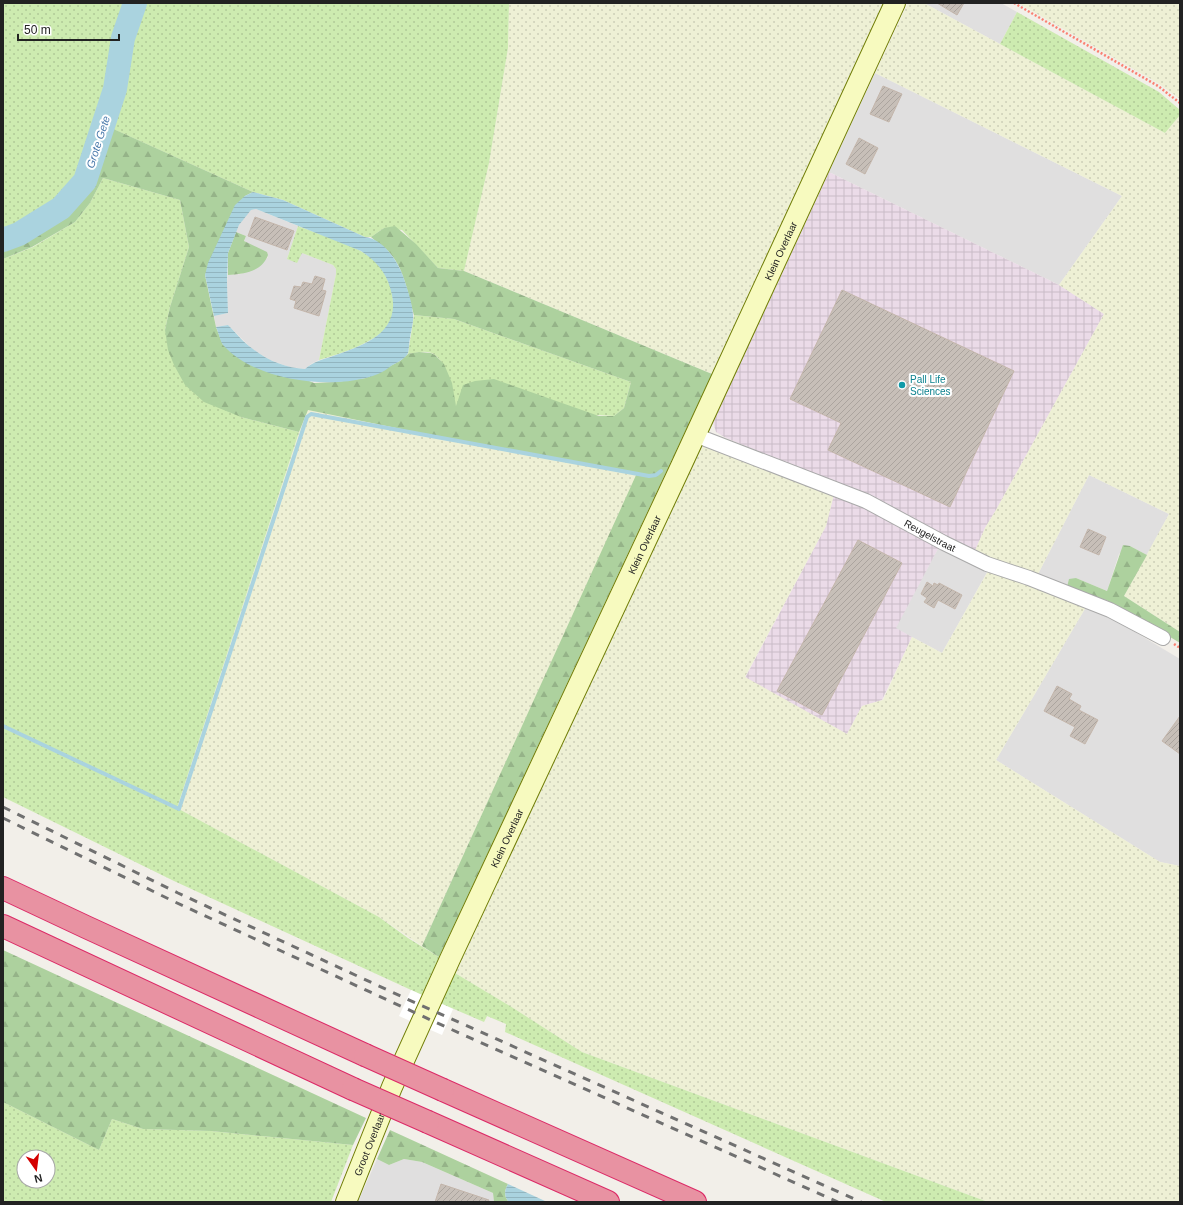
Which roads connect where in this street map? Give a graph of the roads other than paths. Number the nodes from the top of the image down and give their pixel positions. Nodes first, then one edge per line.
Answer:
1 (895, 3) edge
2 (695, 435) junction
3 (1163, 638) dead end
4 (3, 888) edge
5 (3, 926) edge
6 (392, 1087) joint
7 (346, 1202) edge
8 (608, 1202) edge
9 (695, 1202) edge

1 - 2 main road, Klein Overlaar
2 - 3 street, Reugelstraat
2 - 6 main road, Klein Overlaar
4 - 9 highway, bridge
5 - 8 highway, bridge
6 - 7 main road, Groot Overlaar

